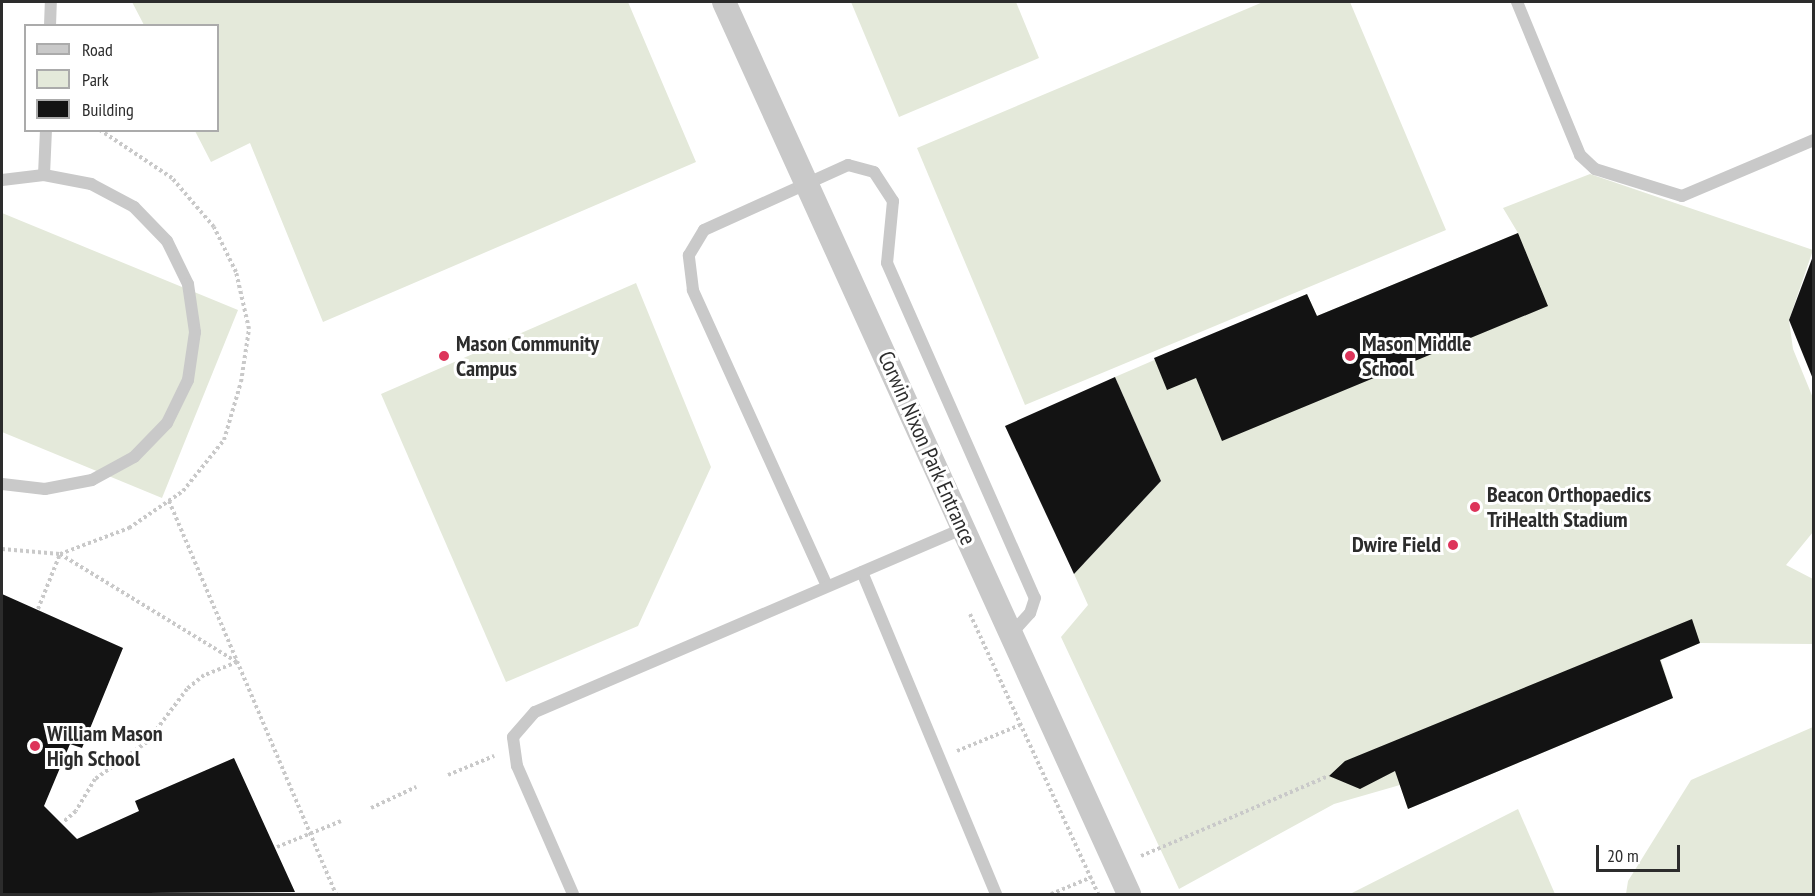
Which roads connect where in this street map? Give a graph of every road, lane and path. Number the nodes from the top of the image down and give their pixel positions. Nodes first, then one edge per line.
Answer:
1 (51, 2) edge
2 (724, 2) edge
3 (1517, 2) edge
4 (50, 24) edge
5 (46, 132) edge
6 (1814, 140) edge
7 (44, 175) junction
8 (2, 180) edge
9 (807, 184) junction
10 (2, 484) edge
11 (169, 501) dead end
12 (964, 528) junction
13 (2, 549) edge
14 (60, 554) junction
15 (862, 572) junction
16 (827, 586) junction
17 (968, 608) dead end
18 (38, 609) dead end
19 (1011, 634) junction
20 (237, 662) junction
21 (1020, 725) junction
22 (494, 756) dead end
23 (939, 758) junction
24 (448, 775) dead end
25 (1329, 776) dead end
26 (416, 787) dead end
27 (371, 808) dead end
28 (341, 821) dead end
29 (62, 823) dead end
30 (309, 834) junction
31 (277, 847) dead end
32 (1132, 860) dead end
33 (1101, 874) dead end
34 (1090, 878) junction
35 (336, 894) edge
36 (573, 894) edge
37 (996, 894) edge
38 (1051, 894) edge
39 (1098, 894) edge
40 (1130, 894) edge

1 - 4 lane
2 - 9 street, Corwin Nixon Park Entrance
3 - 6 lane
5 - 7 lane
7 - 8 lane
7 - 10 lane
9 - 12 street, Corwin Nixon Park Entrance
9 - 16 lane
9 - 19 lane
11 - 20 path
12 - 15 lane
12 - 19 street, Corwin Nixon Park Entrance
13 - 14 path
14 - 18 path
14 - 20 path
15 - 16 lane
15 - 23 lane
16 - 36 lane
17 - 21 path
19 - 40 street, Corwin Nixon Park Entrance
20 - 29 path
20 - 30 path
21 - 23 path
21 - 34 path
22 - 24 path
23 - 37 lane
25 - 32 path
26 - 27 path
28 - 30 path
30 - 31 path
30 - 35 path
33 - 34 path
34 - 38 path
34 - 39 path

